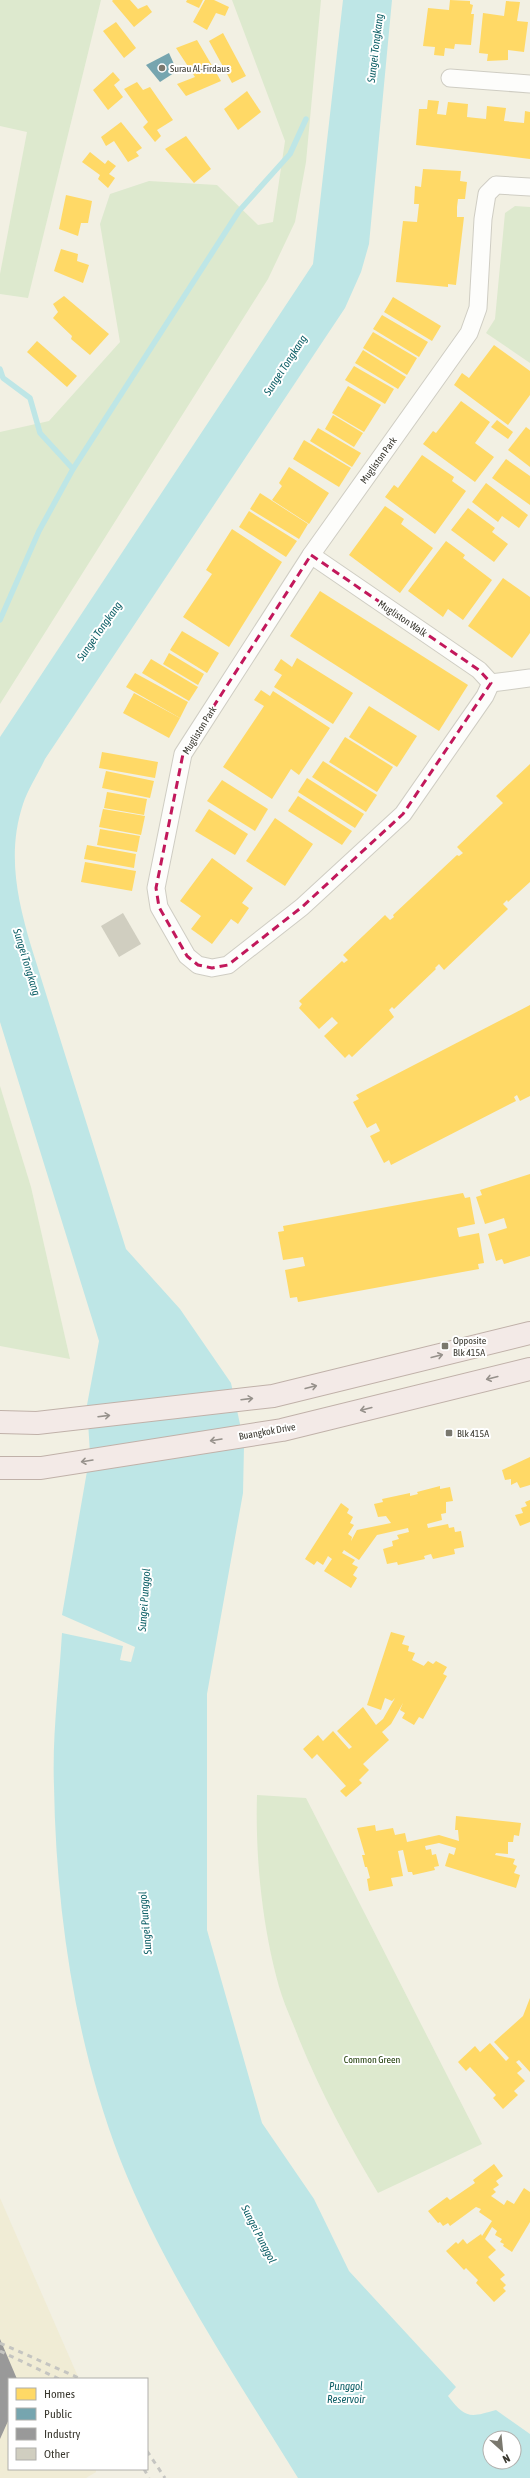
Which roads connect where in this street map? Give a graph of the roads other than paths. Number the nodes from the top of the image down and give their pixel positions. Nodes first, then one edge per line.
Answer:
1 (450, 78) dead end
2 (530, 84) edge
3 (530, 187) edge
4 (312, 555) junction
5 (530, 678) edge
6 (491, 683) junction
7 (530, 1333) edge
8 (530, 1369) edge
9 (0, 1422) edge
10 (0, 1468) edge

1 - 2 street
3 - 4 street, Mugliston Park
4 - 6 street, Mugliston Walk
4 - 6 street, Mugliston Park
5 - 6 street
9 -> 7 main road
8 -> 10 main road, Buangkok Drive

